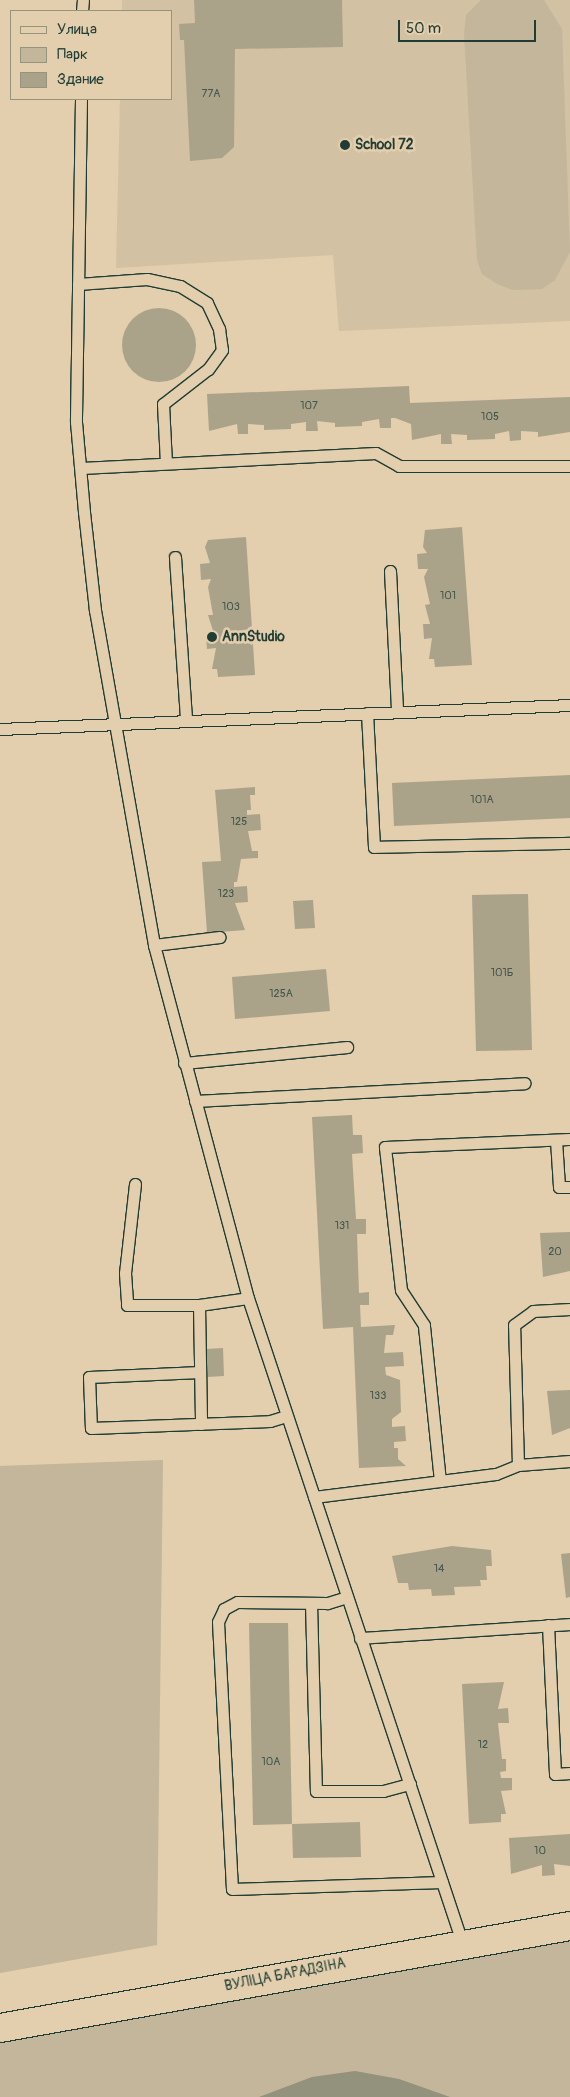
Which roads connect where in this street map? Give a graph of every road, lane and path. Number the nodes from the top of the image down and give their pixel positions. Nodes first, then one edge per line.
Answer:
1 (80, 100) edge
2 (78, 284) junction
3 (166, 463) junction
4 (570, 466) edge
5 (81, 468) junction
6 (175, 557) dead end
7 (390, 571) dead end
8 (570, 704) edge
9 (367, 712) junction
10 (397, 712) junction
11 (186, 720) junction
12 (115, 725) junction
13 (0, 729) edge
14 (570, 843) edge
15 (220, 937) dead end
16 (154, 945) junction
17 (348, 1047) dead end
18 (184, 1063) junction
19 (525, 1083) dead end
20 (195, 1101) junction
21 (570, 1139) edge
22 (556, 1140) junction
23 (135, 1184) dead end
24 (570, 1187) edge
25 (248, 1298) junction
26 (199, 1305) junction
27 (570, 1309) edge
28 (200, 1372) junction
29 (286, 1416) junction
30 (202, 1424) junction
31 (570, 1461) edge
32 (518, 1465) junction
33 (440, 1481) junction
34 (314, 1498) junction
35 (347, 1597) junction
36 (311, 1603) junction
37 (570, 1624) edge
38 (548, 1625) junction
39 (360, 1638) junction
40 (570, 1773) edge
41 (410, 1784) junction
42 (442, 1882) junction
43 (570, 1926) edge
44 (462, 1942) junction
45 (0, 2028) edge

1 - 2 lane
2 - 3 lane
2 - 5 lane
3 - 4 lane
3 - 5 lane
5 - 12 lane
6 - 11 lane
7 - 10 lane
8 - 10 lane
9 - 10 lane
9 - 11 lane
9 - 14 lane
11 - 12 lane
12 - 13 lane
12 - 16 lane
15 - 16 lane
16 - 18 lane
17 - 18 lane
18 - 20 lane
19 - 20 lane
20 - 25 lane
21 - 22 lane
22 - 24 lane
22 - 33 lane
23 - 26 lane
25 - 26 lane
25 - 29 lane
26 - 28 lane
27 - 32 lane
28 - 30 lane
28 - 30 lane
29 - 30 lane
29 - 34 lane
31 - 32 lane
32 - 33 lane
33 - 34 lane
34 - 35 lane
35 - 36 lane
35 - 39 lane
36 - 41 lane
36 - 42 lane
37 - 38 lane
38 - 39 lane
38 - 40 lane
39 - 41 lane
41 - 42 lane
42 - 44 lane
43 - 44 street, ВУЛІЦА БАРАДЗІНА
44 - 45 street, ВУЛІЦА БАРАДЗІНА

